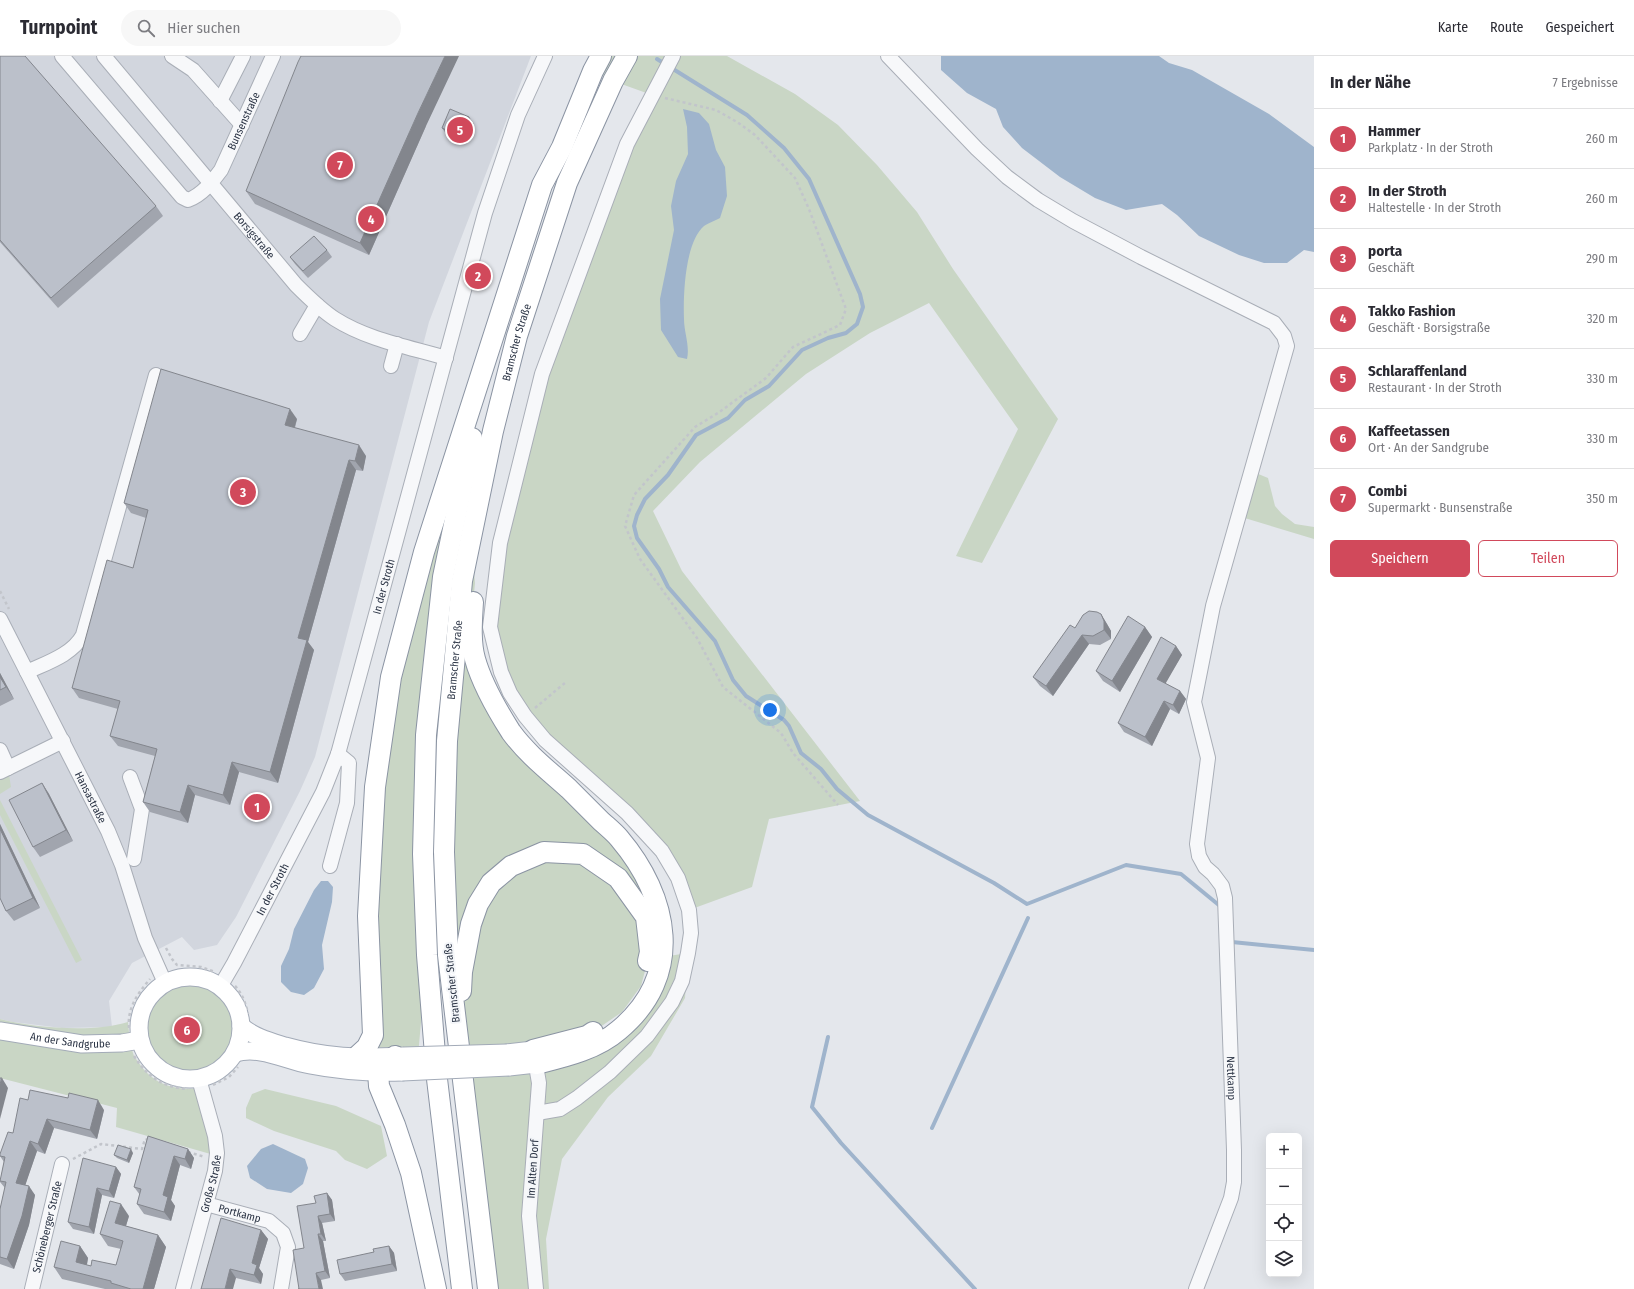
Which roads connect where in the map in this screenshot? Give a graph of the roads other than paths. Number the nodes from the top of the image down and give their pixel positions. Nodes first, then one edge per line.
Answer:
1 (62, 56) edge
2 (104, 56) edge
3 (172, 56) edge
4 (243, 56) edge
5 (273, 56) edge
6 (545, 56) edge
7 (601, 56) edge
8 (627, 56) edge
9 (888, 56) edge
10 (670, 62) edge
11 (220, 101) junction
12 (242, 125) junction
13 (211, 183) junction
14 (317, 305) junction
15 (494, 328) junction
16 (300, 334) dead end
17 (397, 344) junction
18 (446, 358) junction
19 (390, 366) dead end
20 (156, 375) dead end
21 (471, 537) junction
22 (0, 619) edge
23 (27, 672) junction
24 (62, 741) junction
25 (0, 750) edge
26 (338, 754) junction
27 (4, 770) edge
28 (130, 777) dead end
29 (134, 859) dead end
30 (330, 866) dead end
31 (219, 976) junction
32 (163, 977) junction
33 (246, 1030) junction
34 (0, 1032) edge
35 (135, 1041) junction
36 (459, 1045) junction
37 (241, 1052) junction
38 (535, 1057) junction
39 (355, 1058) junction
40 (400, 1062) junction
41 (378, 1072) junction
42 (200, 1083) junction
43 (537, 1114) junction
44 (62, 1164) road end
45 (206, 1204) junction
46 (32, 1289) edge
47 (183, 1289) edge
48 (281, 1289) edge
49 (436, 1289) edge
50 (462, 1289) edge
51 (488, 1289) edge
52 (536, 1289) edge
53 (1196, 1289) edge

1 - 13 street, Bunsenstraße
2 - 13 street, Borsigstraße
3 - 11 street
4 - 11 street
5 - 12 street, Bunsenstraße
6 - 18 street, In der Stroth
7 - 15 highway
8 - 21 highway, Bramscher Straße
9 - 53 street, Nettkamp
10 - 43 street
11 - 12 street
12 - 13 street, Bunsenstraße
13 - 14 street, Borsigstraße
14 - 16 street
14 - 17 street, Borsigstraße
15 - 39 highway
15 - 50 highway
17 - 18 street, Borsigstraße
17 - 19 street
18 - 26 street, In der Stroth
20 - 23 street
21 - 36 highway, Bramscher Straße
21 - 38 highway
22 - 23 street, Hansastraße
23 - 24 street, Hansastraße
24 - 27 street
24 - 32 street, Hansastraße
25 - 27 street
26 - 30 street
26 - 31 street, In der Stroth
28 - 29 street
31 - 32 main road
31 - 33 main road
32 - 35 main road
33 - 37 main road
33 - 39 main road
34 - 35 main road, An der Sandgrube
35 - 42 main road
36 - 38 highway
36 - 51 highway, Bramscher Straße
37 - 41 main road
37 - 42 main road
38 - 40 main road, bridge
38 - 43 street, Im Alten Dorf
39 - 40 main road
40 - 41 highway
41 - 49 highway
42 - 45 street, Große Straße
43 - 52 street, Im Alten Dorf
44 - 46 street, Schöneberger Straße
45 - 47 street, Große Straße
45 - 48 street, Portkamp

